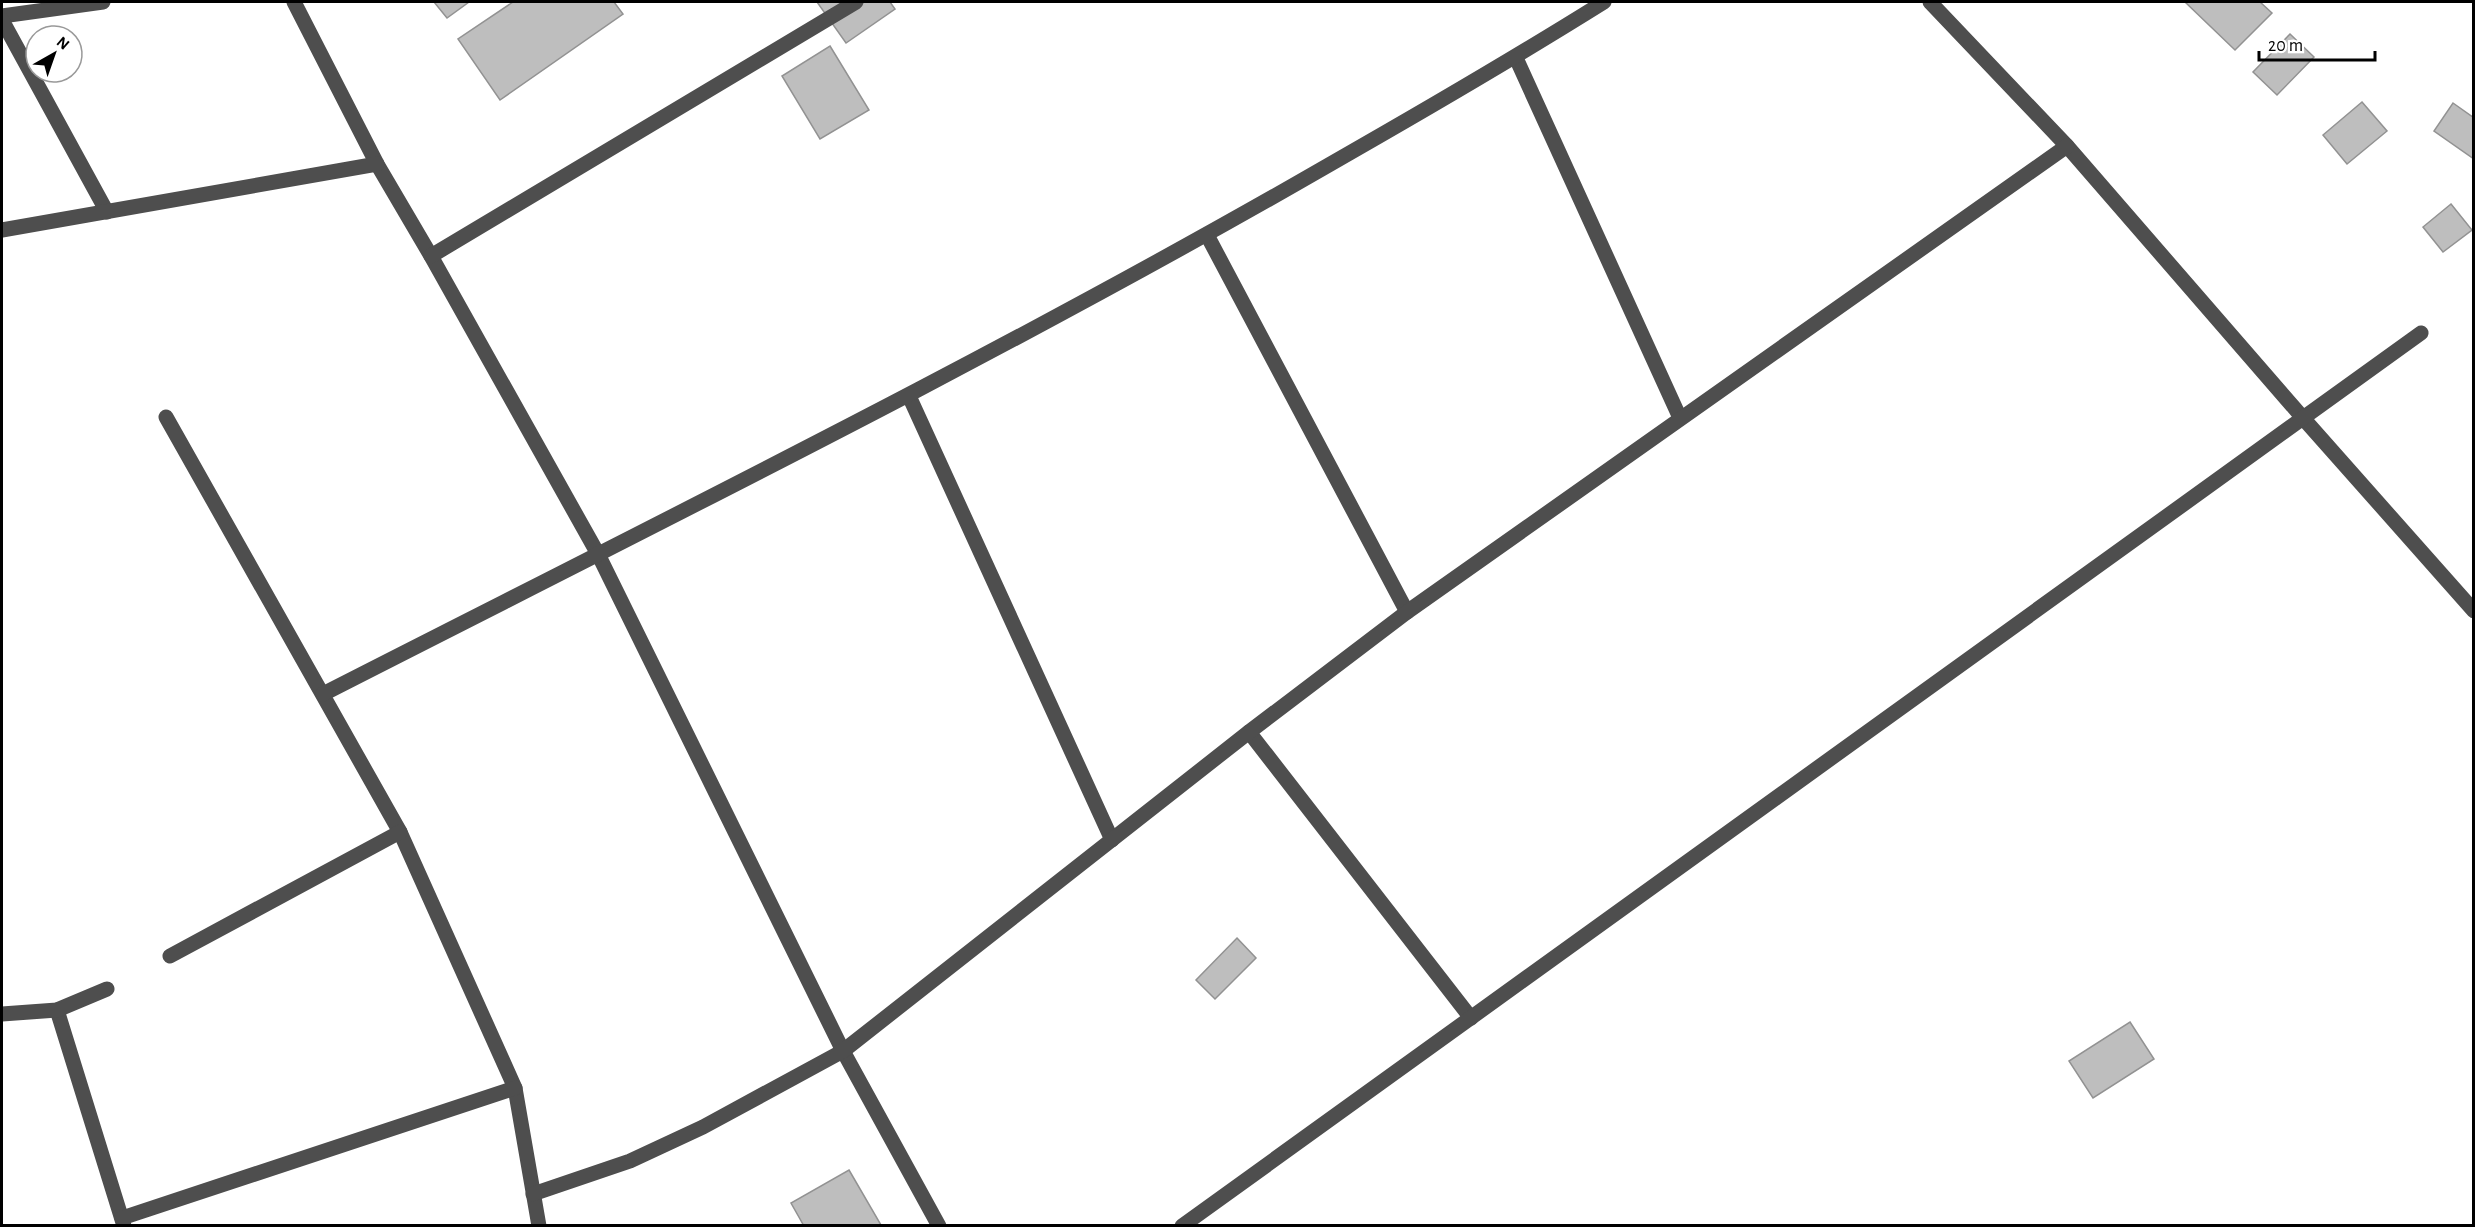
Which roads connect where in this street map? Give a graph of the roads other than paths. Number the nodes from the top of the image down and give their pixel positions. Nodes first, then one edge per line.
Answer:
1 (103, 2) edge
2 (294, 2) edge
3 (856, 2) edge
4 (1604, 2) edge
5 (1930, 2) edge
6 (2, 18) edge
7 (1516, 58) junction
8 (2067, 146) junction
9 (377, 164) junction
10 (107, 212) junction
11 (2, 230) edge
12 (1208, 235) junction
13 (431, 256) junction
14 (2421, 333) dead end
15 (909, 396) junction
16 (166, 417) dead end
17 (1680, 418) junction
18 (2303, 418) junction
19 (598, 554) junction
20 (2474, 611) edge
21 (1407, 612) junction
22 (323, 694) junction
23 (1249, 732) junction
24 (400, 832) junction
25 (1112, 840) junction
26 (170, 956) dead end
27 (107, 989) dead end
28 (57, 1010) junction
29 (2, 1014) edge
30 (1471, 1018) junction
31 (843, 1051) junction
32 (515, 1088) junction
33 (533, 1194) junction
34 (123, 1222) edge
35 (539, 1226) edge
36 (939, 1226) edge
37 (1182, 1226) edge

1 - 6 street
2 - 9 street
3 - 13 street
4 - 7 street
5 - 8 street
6 - 10 street
7 - 12 street
7 - 17 street
8 - 17 street
8 - 18 street
9 - 10 street
9 - 13 street
10 - 11 street
12 - 15 street
12 - 21 street
13 - 19 street
14 - 18 street
15 - 19 street
15 - 25 street
16 - 22 street
17 - 21 street
18 - 20 street
18 - 30 street
19 - 22 street
19 - 31 street
21 - 23 street
22 - 24 street
23 - 25 street
23 - 30 street
24 - 26 street
24 - 32 street
25 - 31 street
27 - 28 street
28 - 29 street
28 - 34 street
30 - 37 street
31 - 33 street
31 - 36 street
32 - 33 street
32 - 34 street
33 - 35 street

